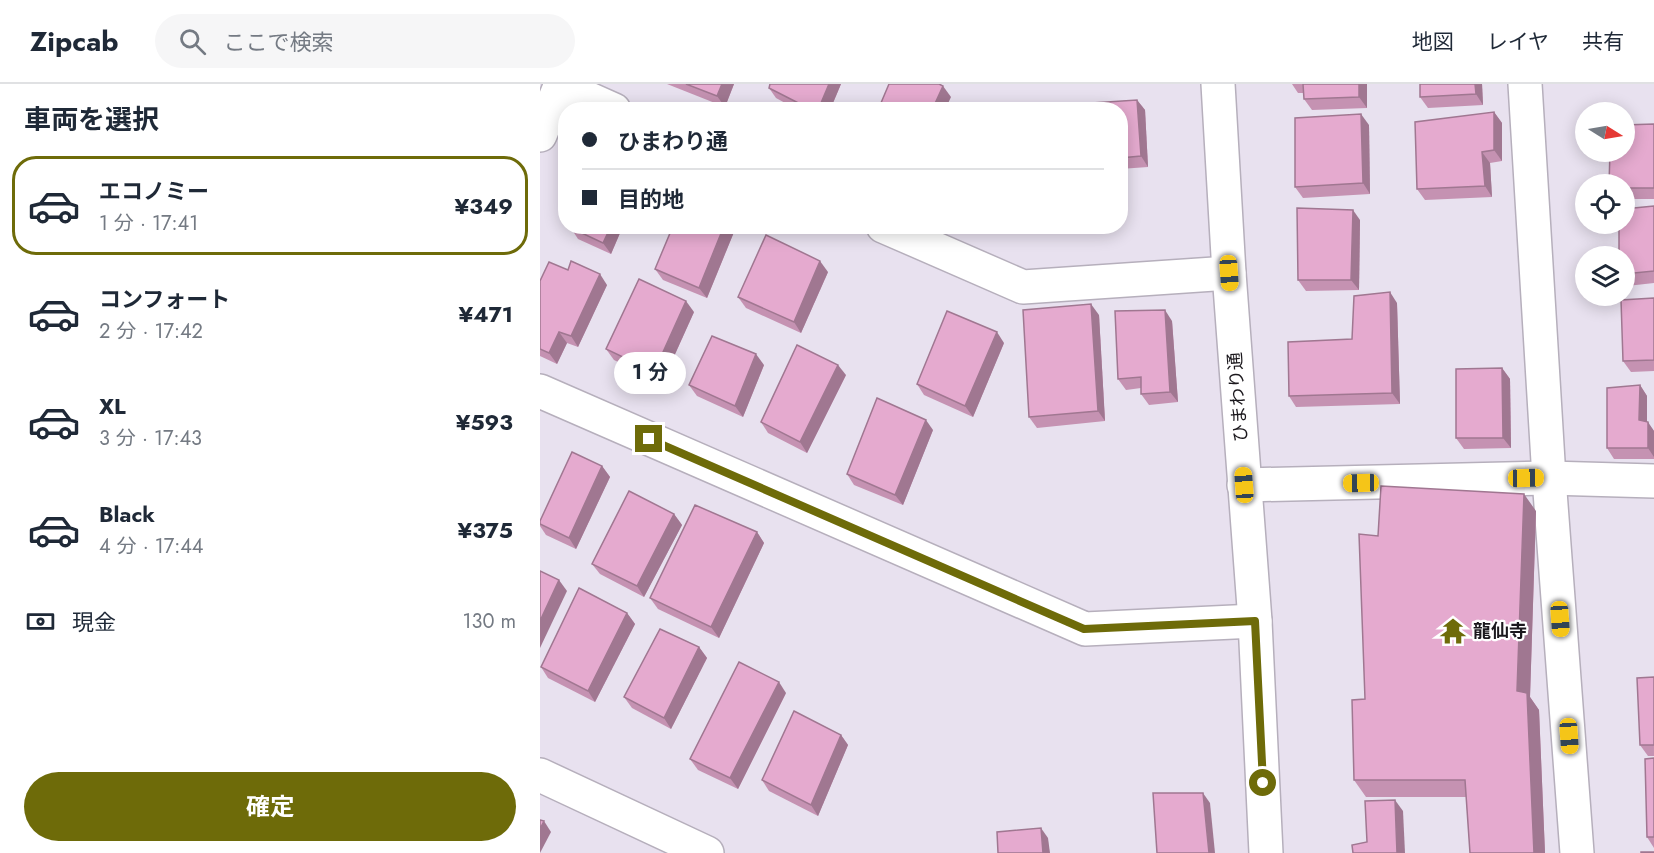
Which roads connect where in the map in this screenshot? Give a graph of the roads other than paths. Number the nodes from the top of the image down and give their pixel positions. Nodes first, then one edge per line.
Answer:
1 (1218, 84) edge
2 (1525, 84) edge
3 (561, 85) edge
4 (597, 102) edge
5 (540, 135) edge
6 (902, 234) edge
7 (1229, 273) junction
8 (540, 391) edge
9 (1550, 478) junction
10 (1654, 480) edge
11 (1244, 485) junction
12 (1255, 621) junction
13 (540, 775) edge
14 (707, 853) edge
15 (1266, 853) edge
16 (1577, 853) edge

1 - 7 street, ひまわり通
2 - 9 street
3 - 4 street
3 - 5 street
6 - 7 street
7 - 11 street, ひまわり通
8 - 12 street
9 - 10 street
9 - 11 street
9 - 16 street
11 - 12 street, ひまわり通
12 - 15 street, ひまわり通
13 - 14 street

